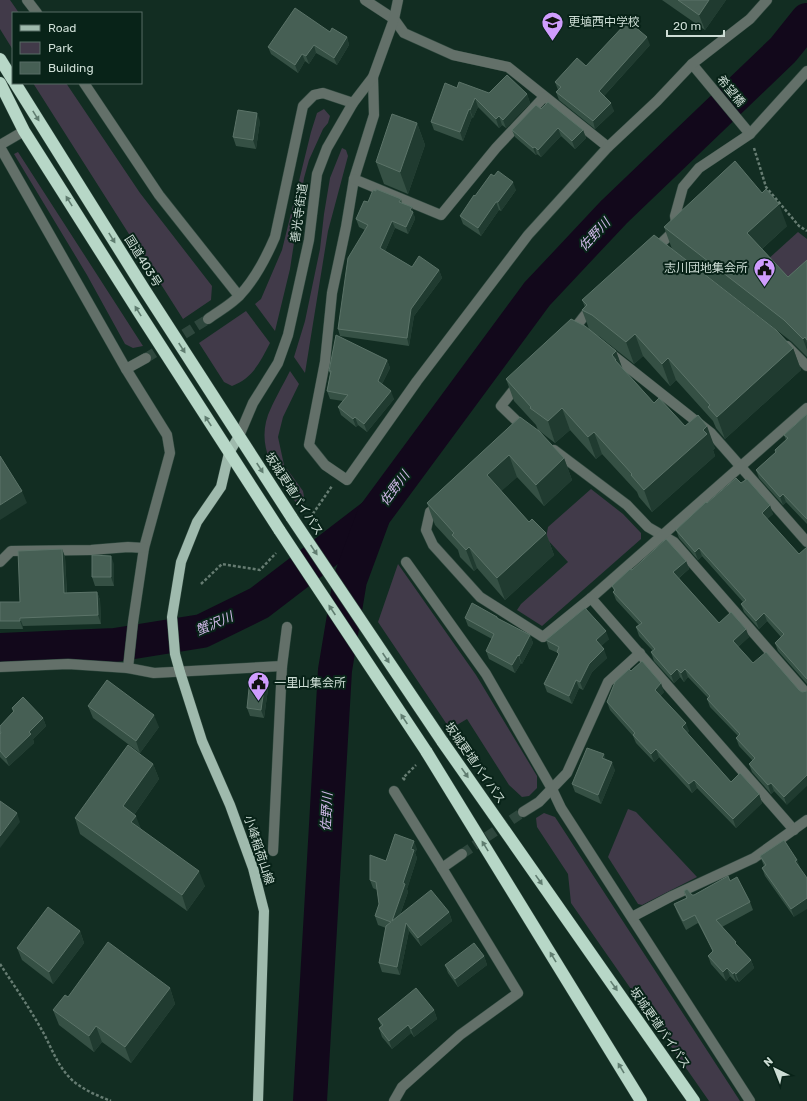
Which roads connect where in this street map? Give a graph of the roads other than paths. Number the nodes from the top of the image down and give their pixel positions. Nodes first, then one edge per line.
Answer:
1 (27, 0) edge
2 (365, 0) edge
3 (398, 0) edge
4 (767, 0) edge
5 (36, 12) edge
6 (394, 19) junction
7 (0, 59) edge
8 (692, 64) junction
9 (807, 71) edge
10 (373, 77) junction
11 (12, 78) edge
12 (0, 83) edge
13 (16, 84) edge
14 (85, 84) edge
15 (544, 97) junction
16 (353, 103) junction
17 (24, 131) junction
18 (750, 134) junction
19 (0, 146) edge
20 (608, 147) junction
21 (354, 179) junction
22 (647, 256) edge
23 (240, 296) junction
24 (598, 301) edge
25 (208, 319) tunnel mouth
26 (573, 331) junction
27 (585, 336) edge
28 (562, 341) edge
29 (782, 342) edge
30 (602, 347) edge
31 (146, 358) tunnel mouth
32 (807, 366) edge
33 (126, 370) junction
34 (528, 374) edge
35 (807, 408) edge
36 (239, 436) junction
37 (512, 438) edge
38 (548, 446) edge
39 (229, 453) junction
40 (740, 466) junction
41 (448, 496) edge
42 (662, 535) junction
43 (807, 542) edge
44 (144, 548) junction
45 (0, 562) edge
46 (406, 562) dead end
47 (591, 598) junction
48 (287, 627) dead end
49 (640, 653) junction
50 (128, 664) junction
51 (282, 666) junction
52 (0, 667) edge
53 (180, 672) junction
54 (807, 694) edge
55 (552, 789) junction
56 (394, 791) dead end
57 (523, 812) tunnel mouth
58 (807, 820) edge
59 (794, 830) junction
60 (273, 852) dead end
61 (462, 854) tunnel mouth
62 (442, 868) junction
63 (632, 918) junction
64 (258, 1101) edge
65 (394, 1101) edge
66 (641, 1101) edge
67 (694, 1101) edge
68 (750, 1101) edge

1 - 5 street
2 - 6 street
3 - 6 street, 善光寺街道
4 - 8 street
6 - 10 street, 善光寺街道
6 - 15 street
7 - 11 highway
8 - 18 street, 希望橋
8 - 20 street
9 - 18 street
10 - 16 street, 善光寺街道
10 - 21 street
12 - 17 highway
13 -> 36 highway, 国道403号
14 - 23 street
15 - 20 street
15 - 21 street
16 - 23 street
16 - 36 street, 善光寺街道
17 - 19 street
39 -> 17 highway
18 - 22 street
19 - 33 street
20 - 21 street
23 - 25 street
24 - 26 street
26 - 27 street
26 - 28 street
29 - 32 street
30 - 40 street
31 - 33 street
33 - 44 street
34 - 37 street
35 - 40 street
36 - 39 main road
36 -> 67 highway, 坂城更埴バイパス, bridge
38 - 42 street
39 - 53 main road, 小峰稲荷山線
66 -> 39 highway, bridge
40 - 42 street
40 - 43 street
41 - 47 street
42 - 47 street
42 - 54 street
44 - 45 street
44 - 50 street
46 - 55 street
47 - 49 street
48 - 51 street
49 - 55 street
49 - 59 street
50 - 52 street
50 - 53 street
51 - 53 street
51 - 60 street
53 - 64 main road, 小峰稲荷山線
55 - 57 street
55 - 63 street
56 - 62 street
58 - 59 street
59 - 63 street
61 - 62 street
62 - 65 street
63 - 68 street

